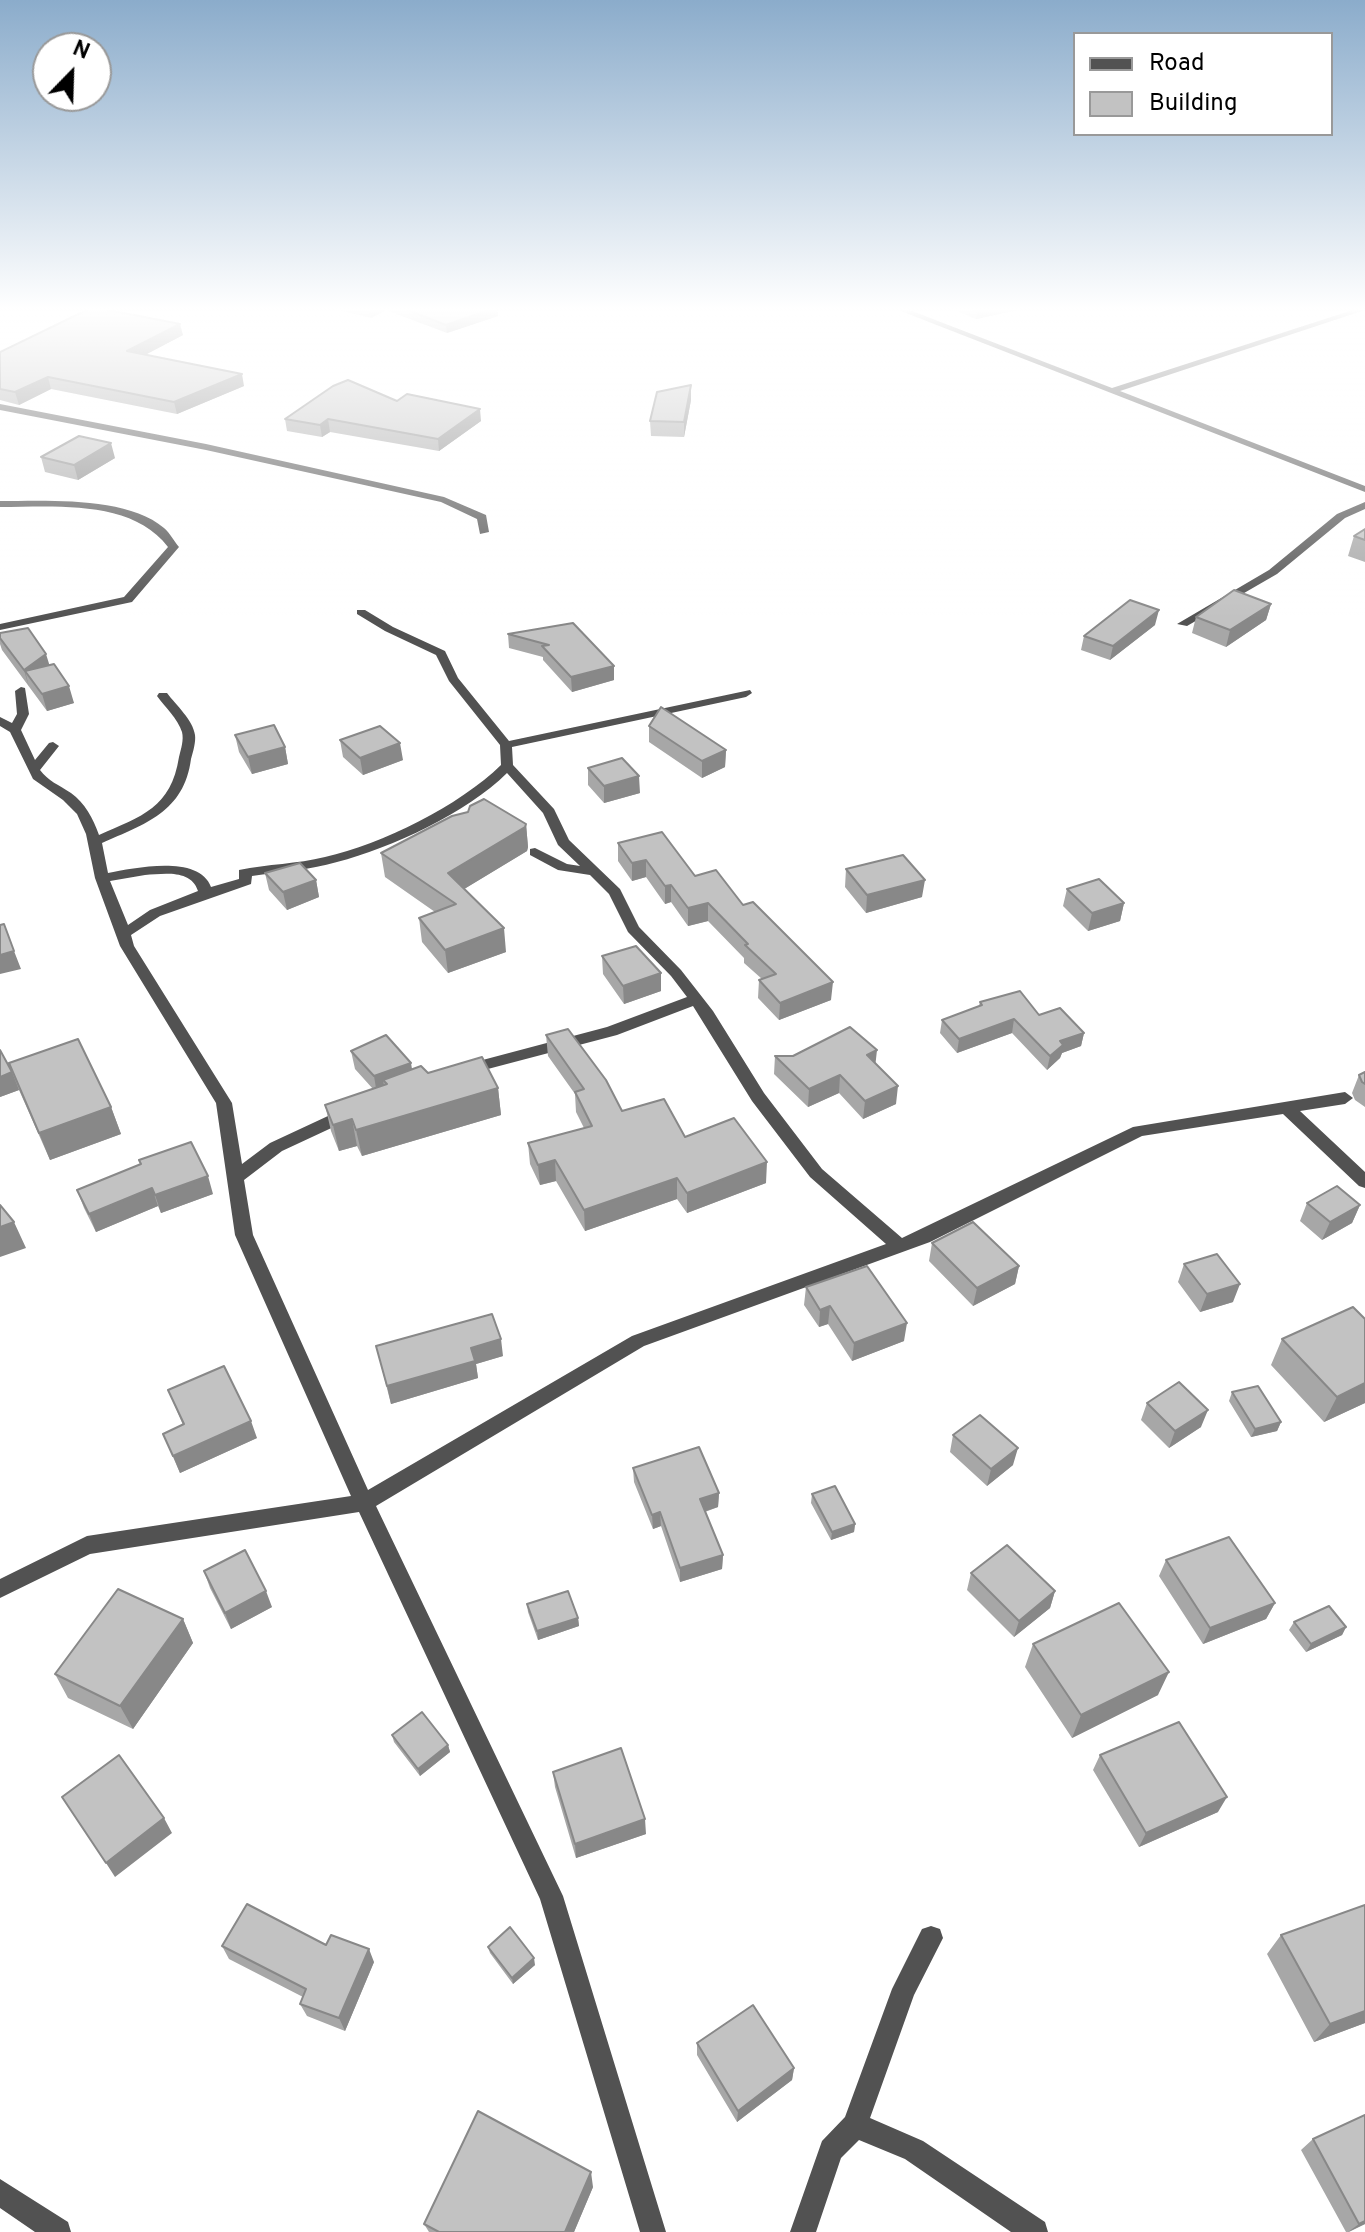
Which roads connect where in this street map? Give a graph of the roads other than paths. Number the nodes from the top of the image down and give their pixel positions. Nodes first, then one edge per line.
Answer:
1 (16, 410) edge
2 (1161, 410) edge
3 (1365, 489) edge
4 (0, 504) edge
5 (1365, 505) edge
6 (484, 532) dead end
7 (361, 612) dead end
8 (1183, 624) dead end
9 (0, 627) edge
10 (21, 691) dead end
11 (746, 693) dead end
12 (163, 696) dead end
13 (0, 721) edge
14 (15, 730) junction
15 (506, 745) junction
16 (53, 746) dead end
17 (507, 766) junction
18 (33, 770) junction
19 (94, 842) junction
20 (418, 842) edge
21 (361, 849) junction
22 (535, 852) dead end
23 (595, 873) junction
24 (102, 878) junction
25 (206, 893) junction
26 (123, 934) junction
27 (696, 999) junction
28 (449, 1075) edge
29 (1345, 1098) dead end
30 (365, 1106) edge
31 (1287, 1108) junction
32 (235, 1178) junction
33 (1365, 1182) edge
34 (900, 1246) junction
35 (364, 1503) junction
36 (0, 1589) edge
37 (931, 1938) dead end
38 (855, 2125) junction
39 (0, 2192) edge
40 (58, 2232) edge
41 (653, 2232) edge
42 (803, 2232) edge
43 (1035, 2232) edge

1 - 6 street
2 - 3 street
4 - 9 street
5 - 8 street
7 - 15 street
10 - 14 street
11 - 15 street
12 - 19 street
13 - 14 street
14 - 18 street
15 - 17 street
16 - 18 street
17 - 21 street
17 - 23 street
18 - 19 street
19 - 24 street
20 - 21 street
21 - 25 street
22 - 23 street
23 - 27 street
24 - 25 street
24 - 26 street
25 - 26 street
26 - 32 street
27 - 28 street
27 - 34 street
29 - 31 street
30 - 32 street
31 - 33 street
31 - 34 street
32 - 35 street
34 - 35 street
35 - 36 street
35 - 41 street
37 - 38 street
38 - 42 street
38 - 43 street
39 - 40 street

